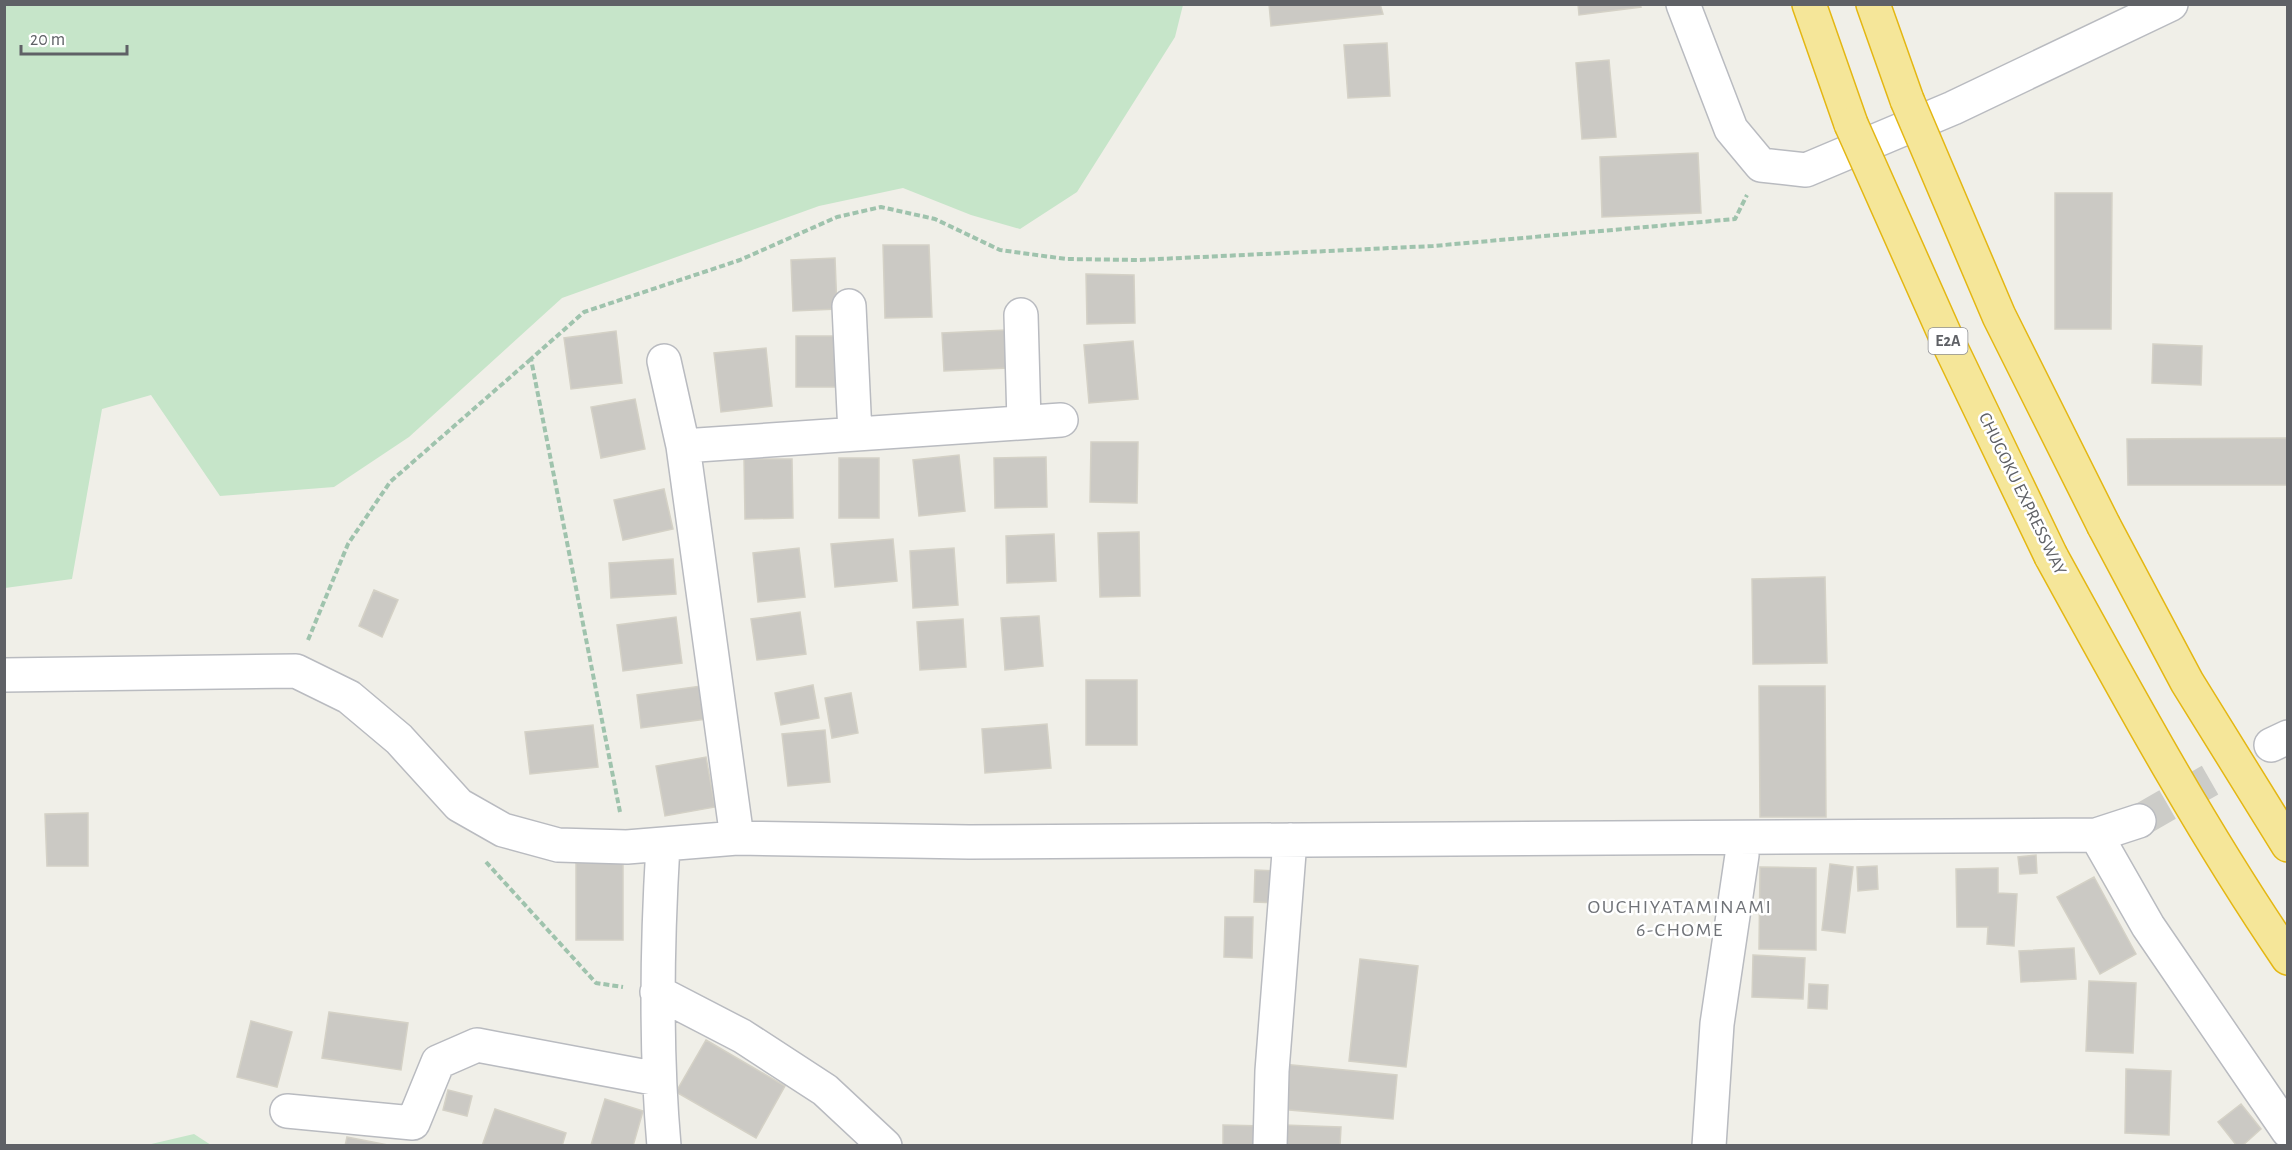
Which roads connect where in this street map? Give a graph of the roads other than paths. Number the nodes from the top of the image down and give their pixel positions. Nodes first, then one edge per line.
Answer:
1 (1683, 4) edge
2 (1809, 4) edge
3 (1873, 4) edge
4 (2171, 4) edge
5 (849, 306) dead end
6 (1021, 315) dead end
7 (664, 361) dead end
8 (1061, 420) dead end
9 (1024, 422) junction
10 (855, 434) junction
11 (684, 446) junction
12 (4, 675) edge
13 (2139, 821) tunnel mouth
14 (2096, 835) junction
15 (737, 838) junction
16 (1741, 838) junction
17 (1290, 840) junction
18 (663, 845) junction
19 (2288, 845) edge
20 (2288, 958) edge
21 (657, 992) junction
22 (658, 1079) junction
23 (287, 1111) dead end
24 (2288, 1131) edge
25 (664, 1146) edge
26 (885, 1146) edge
27 (1270, 1146) edge
28 (1709, 1146) edge

1 - 4 street
2 - 20 highway, CHUGOKU EXPRESSWAY / E2A, bridge
3 - 19 highway, bridge
5 - 10 street
6 - 9 street
7 - 11 street
8 - 9 street
9 - 10 street
10 - 11 street
11 - 15 street
12 - 18 street
13 - 14 street
14 - 16 street
14 - 24 street
15 - 17 street
15 - 18 street
16 - 17 street
16 - 28 street
17 - 27 street
18 - 21 street
21 - 22 street
21 - 26 street
22 - 23 street
22 - 25 street

